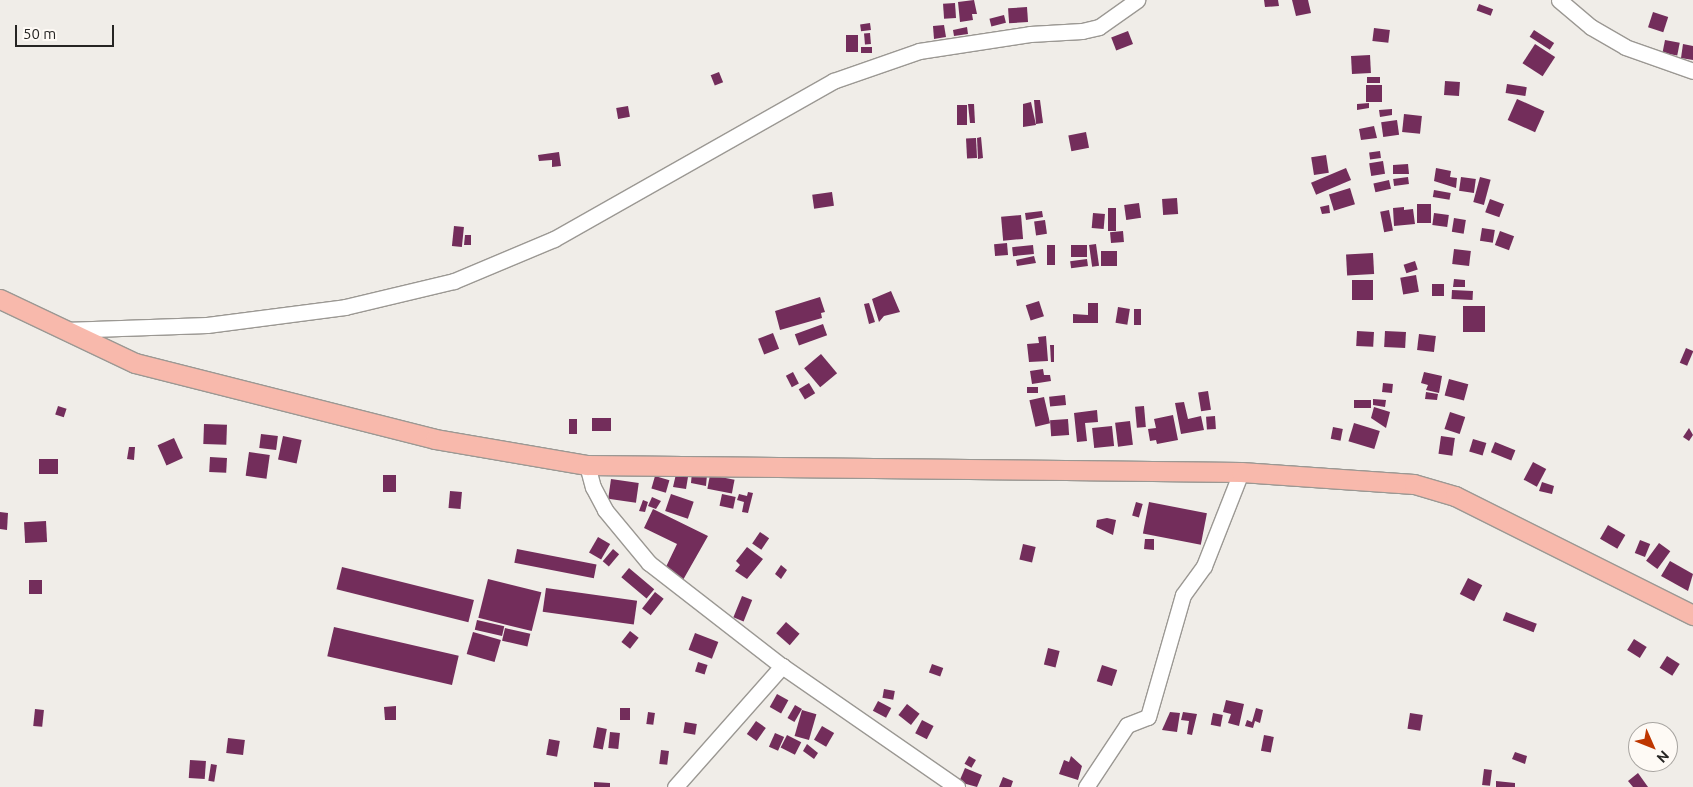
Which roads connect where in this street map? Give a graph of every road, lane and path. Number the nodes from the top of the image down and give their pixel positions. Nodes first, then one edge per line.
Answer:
1 (1137, 0) edge
2 (1559, 0) edge
3 (1693, 71) edge
4 (0, 299) edge
5 (63, 330) junction
6 (587, 465) junction
7 (1241, 472) junction
8 (1693, 615) edge
9 (782, 666) junction
10 (675, 787) edge
11 (958, 787) edge
12 (1086, 787) edge

1 - 5 street
2 - 3 street
4 - 5 main road
5 - 6 main road
6 - 7 main road
6 - 9 street
7 - 8 main road
7 - 12 street
9 - 10 street
9 - 11 street

